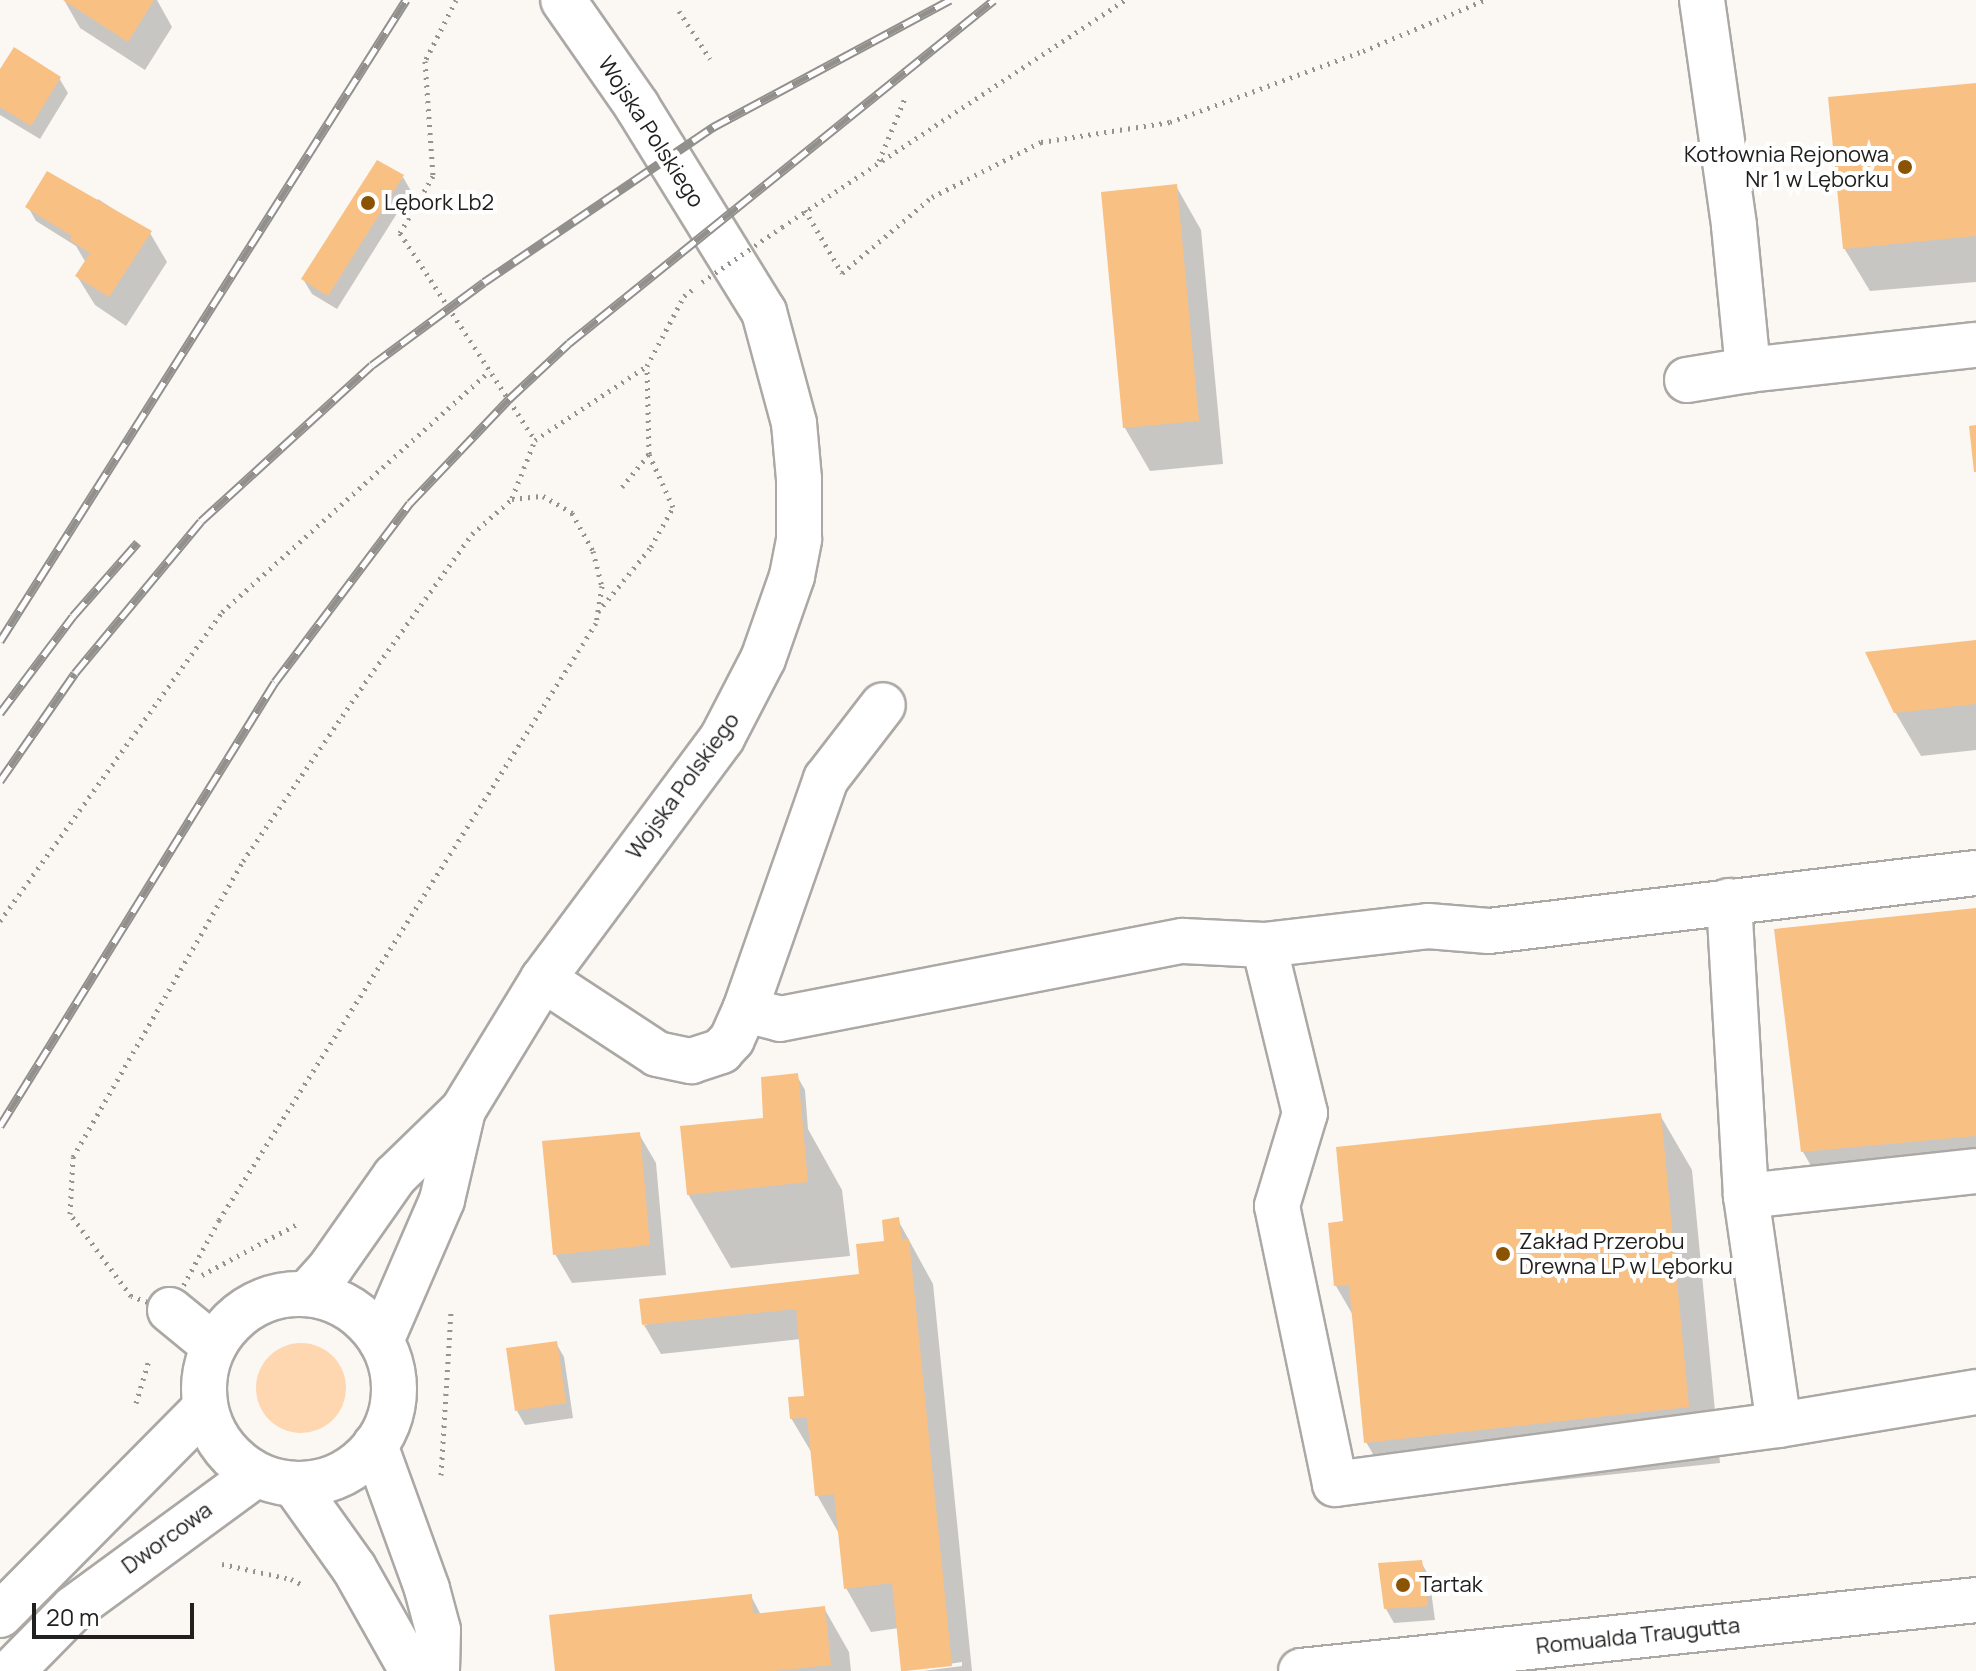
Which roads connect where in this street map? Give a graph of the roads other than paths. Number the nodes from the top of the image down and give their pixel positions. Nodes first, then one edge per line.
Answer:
1 (1702, 0) edge
2 (565, 3) edge
3 (1976, 345) edge
4 (1748, 370) junction
5 (1687, 380) dead end
6 (883, 705) dead end
7 (1976, 873) edge
8 (1729, 901) junction
9 (1264, 945) junction
10 (543, 979) junction
11 (745, 1010) junction
12 (463, 1110) junction
13 (1976, 1171) edge
14 (1746, 1196) junction
15 (307, 1294) junction
16 (170, 1310) road end
17 (381, 1341) junction
18 (214, 1346) junction
19 (1976, 1392) edge
20 (205, 1408) junction
21 (1779, 1425) junction
22 (375, 1445) junction
23 (275, 1480) junction
24 (1976, 1600) edge
25 (0, 1615) edge
26 (12, 1671) edge
27 (412, 1671) edge
28 (437, 1671) edge
29 (1301, 1671) edge

1 - 4 street
2 - 10 street, Wojska Polskiego
3 - 4 street
4 - 5 street
6 - 11 street
7 - 8 street
8 - 9 street
8 - 14 street
9 - 11 street
9 - 21 street
10 - 11 street
10 - 12 street, Wojska Polskiego
12 - 15 street, Wojska Polskiego
12 - 17 street, Wojska Polskiego
13 - 14 street
14 - 21 street
15 - 17 street
15 - 18 street
16 - 18 street
17 - 22 street
18 - 20 street
19 - 21 street
20 - 23 street
20 - 25 street
22 - 23 street
22 - 28 street
23 - 26 street, Dworcowa
23 - 27 street
24 - 29 street, Romualda Traugutta

